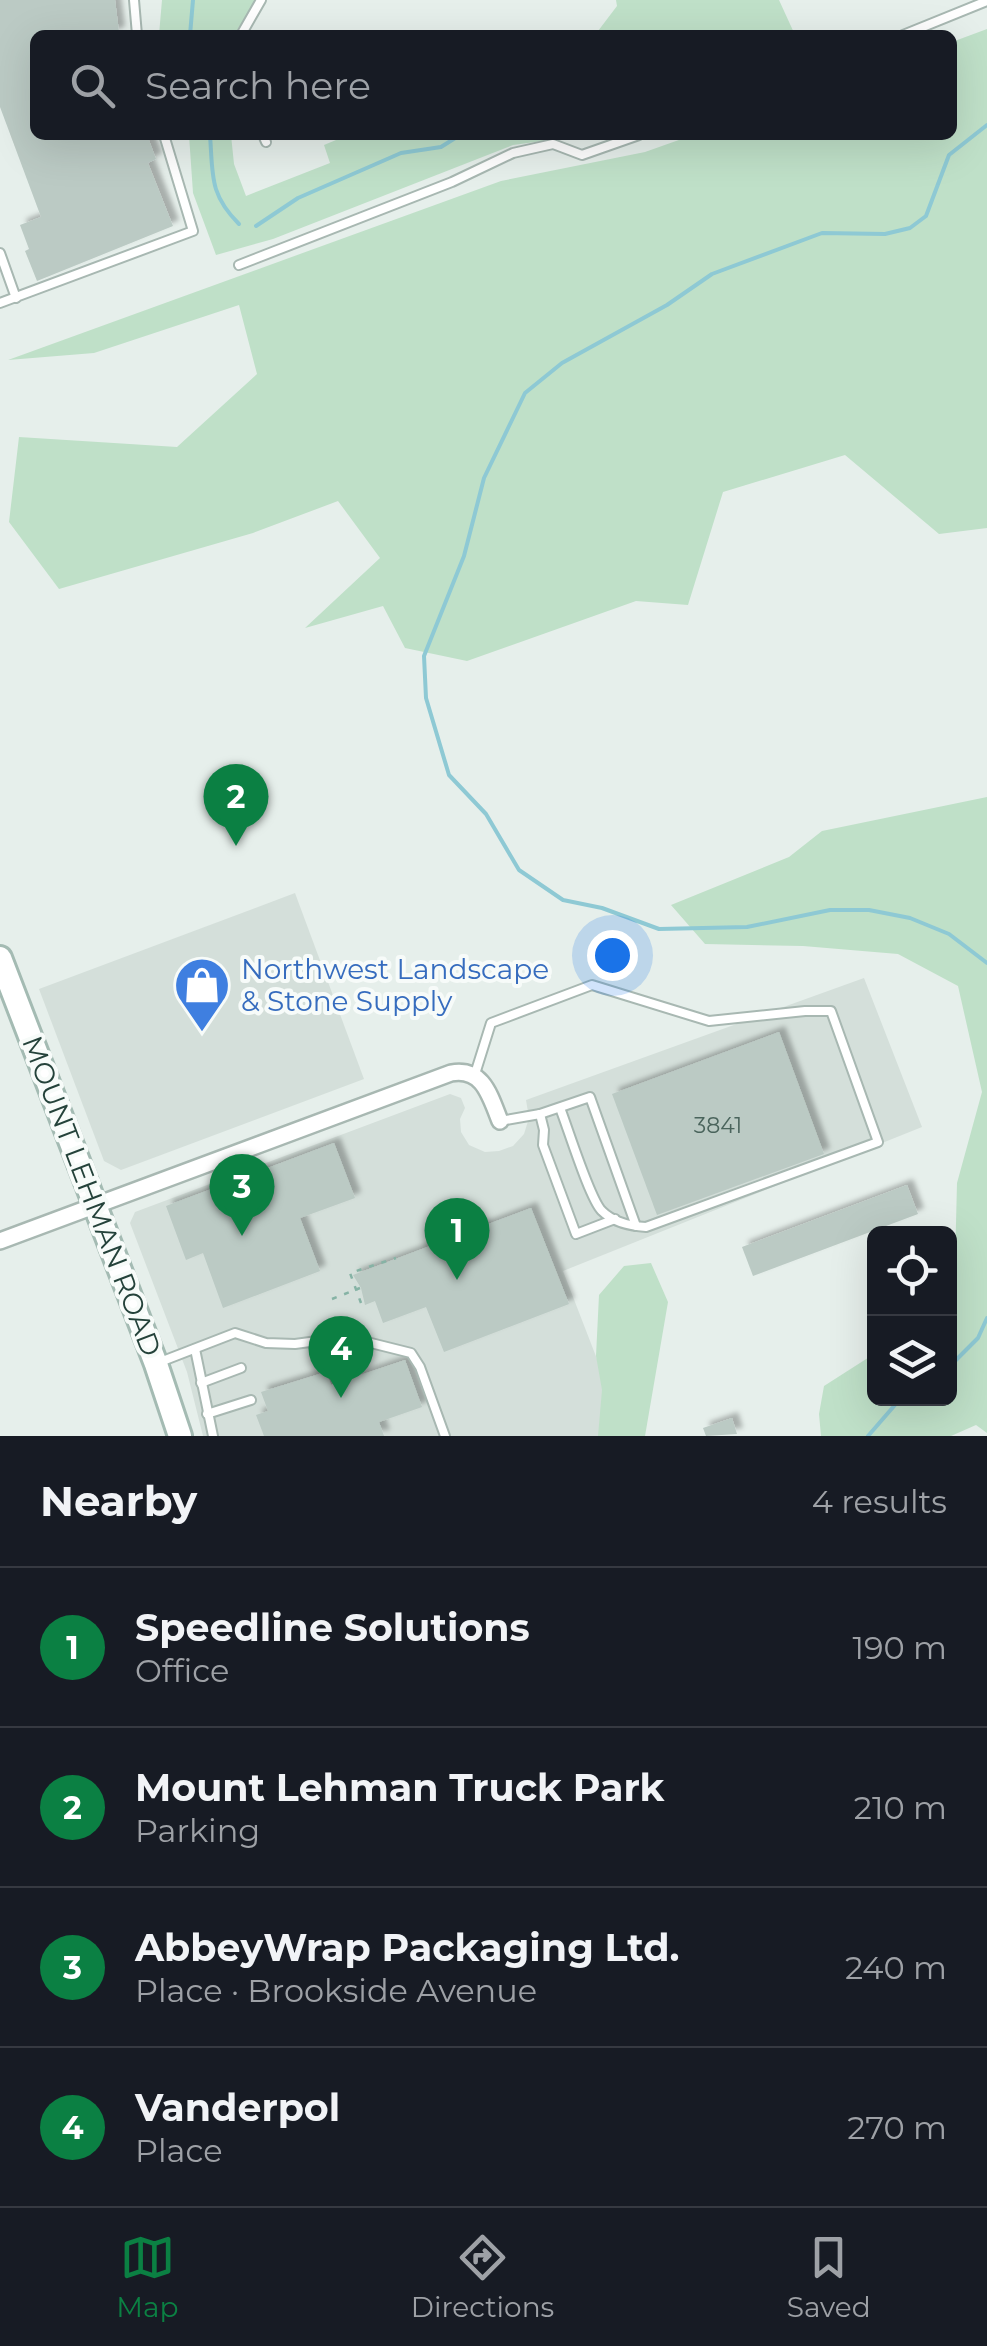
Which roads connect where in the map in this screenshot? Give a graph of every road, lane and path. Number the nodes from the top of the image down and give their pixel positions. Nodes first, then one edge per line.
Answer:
1 (134, 0) edge
2 (261, 0) edge
3 (987, 1) edge
4 (137, 30) edge
5 (245, 30) edge
6 (915, 30) edge
7 (166, 140) edge
8 (625, 140) edge
9 (0, 253) edge
10 (238, 265) dead end
11 (16, 298) junction
12 (0, 304) edge
13 (0, 958) edge
14 (475, 1074) junction
15 (560, 1108) junction
16 (540, 1114) junction
17 (500, 1121) joint
18 (96, 1205) junction
19 (615, 1220) junction
20 (636, 1226) junction
21 (0, 1241) edge
22 (396, 1258) dead end
23 (358, 1289) junction
24 (332, 1299) dead end
25 (361, 1303) dead end
26 (195, 1349) junction
27 (156, 1364) junction
28 (240, 1368) dead end
29 (201, 1383) junction
30 (251, 1400) dead end
31 (208, 1414) junction
32 (180, 1436) edge
33 (212, 1436) edge
34 (445, 1436) edge

1 - 4 lane
2 - 5 lane
3 - 6 lane
7 - 11 lane
8 - 10 lane
9 - 11 lane
11 - 12 lane
13 - 18 main road, MOUNT LEHMAN ROAD
14 - 17 street
14 - 18 street
14 - 20 lane
15 - 16 lane
15 - 19 lane
15 - 20 lane
16 - 17 lane
16 - 19 lane
18 - 21 street
18 - 27 main road, MOUNT LEHMAN ROAD
19 - 20 lane
22 - 23 path
23 - 24 path
23 - 25 path
26 - 27 lane
26 - 29 lane
26 - 34 lane
27 - 32 main road, MOUNT LEHMAN ROAD
28 - 29 lane
29 - 31 lane
30 - 31 lane
31 - 33 lane

